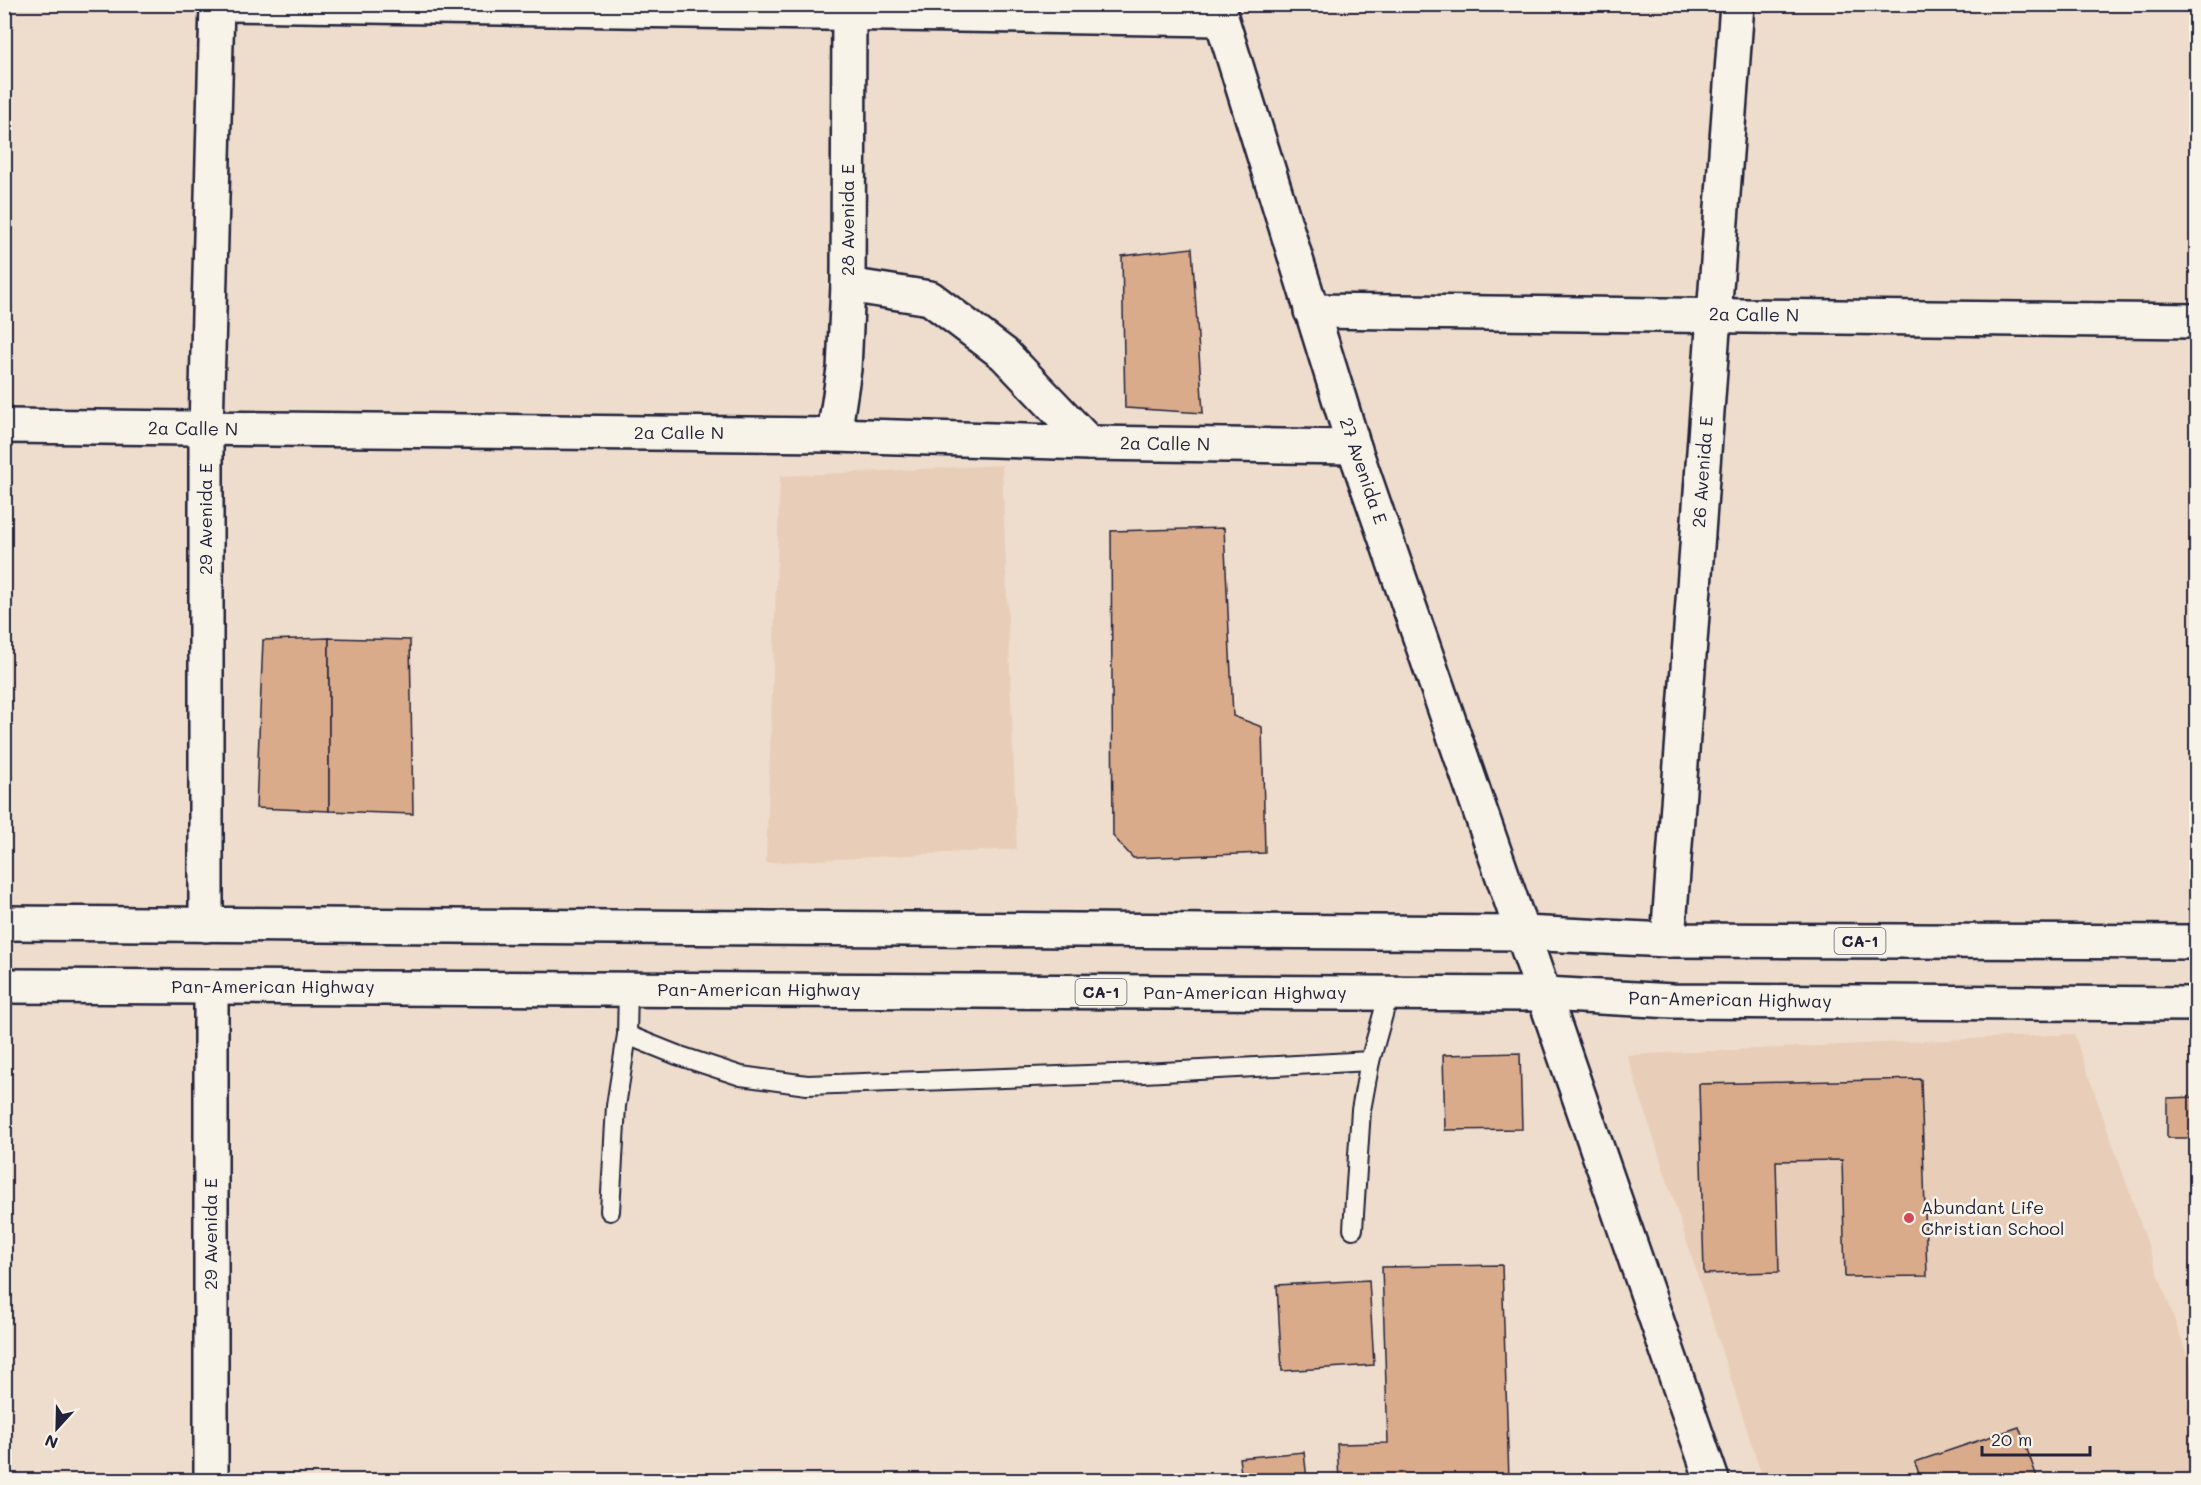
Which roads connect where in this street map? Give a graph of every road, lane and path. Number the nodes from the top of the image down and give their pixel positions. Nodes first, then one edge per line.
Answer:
1 (217, 4) edge
2 (228, 4) edge
3 (1737, 4) edge
4 (849, 9) edge
5 (1219, 12) edge
6 (848, 285) junction
7 (1311, 311) junction
8 (1714, 314) junction
9 (2196, 321) edge
10 (4, 426) edge
11 (206, 429) junction
12 (834, 435) junction
13 (1089, 443) junction
14 (1354, 447) junction
15 (4, 924) edge
16 (206, 925) junction
17 (1523, 933) junction
18 (1668, 940) junction
19 (2196, 942) edge
20 (4, 986) edge
21 (211, 987) junction
22 (628, 989) junction
23 (1389, 993) junction
24 (1545, 994) junction
25 (2196, 1004) edge
26 (627, 1035) junction
27 (1370, 1061) junction
28 (610, 1211) dead end
29 (1353, 1229) dead end
30 (212, 1480) edge
31 (1712, 1480) edge

1 - 11 main road, 29 Avenida E
2 - 4 main road
3 - 8 main road, 26 Avenida E
4 - 5 main road
4 - 6 main road, 28 Avenida E
5 - 7 main road, 27 Avenida E
6 - 12 main road, 28 Avenida E
6 - 13 main road
7 - 8 main road, 2a Calle N
7 - 14 main road, 27 Avenida E
8 - 9 main road, 2a Calle N
8 - 18 main road, 26 Avenida E
10 - 11 main road, 2a Calle N
11 - 12 main road, 2a Calle N
11 - 16 main road, 29 Avenida E
12 - 13 main road, 2a Calle N
13 - 14 main road, 2a Calle N
14 - 17 main road, 27 Avenida E
15 - 16 main road, CA-1
16 - 17 main road, CA-1
17 - 18 main road, CA-1
17 - 24 main road, 27 Avenida E
18 - 19 main road, CA-1
20 - 21 main road, Pan-American Highway / CA-1
21 - 22 main road, Pan-American Highway / CA-1
21 - 30 main road, 29 Avenida E
22 - 23 main road, Pan-American Highway / CA-1
22 - 26 lane
23 - 24 main road, Pan-American Highway / CA-1
23 - 27 lane
24 - 25 main road, Pan-American Highway / CA-1
24 - 31 main road, 27 Avenida E
26 - 27 lane
26 - 28 lane
27 - 29 lane

